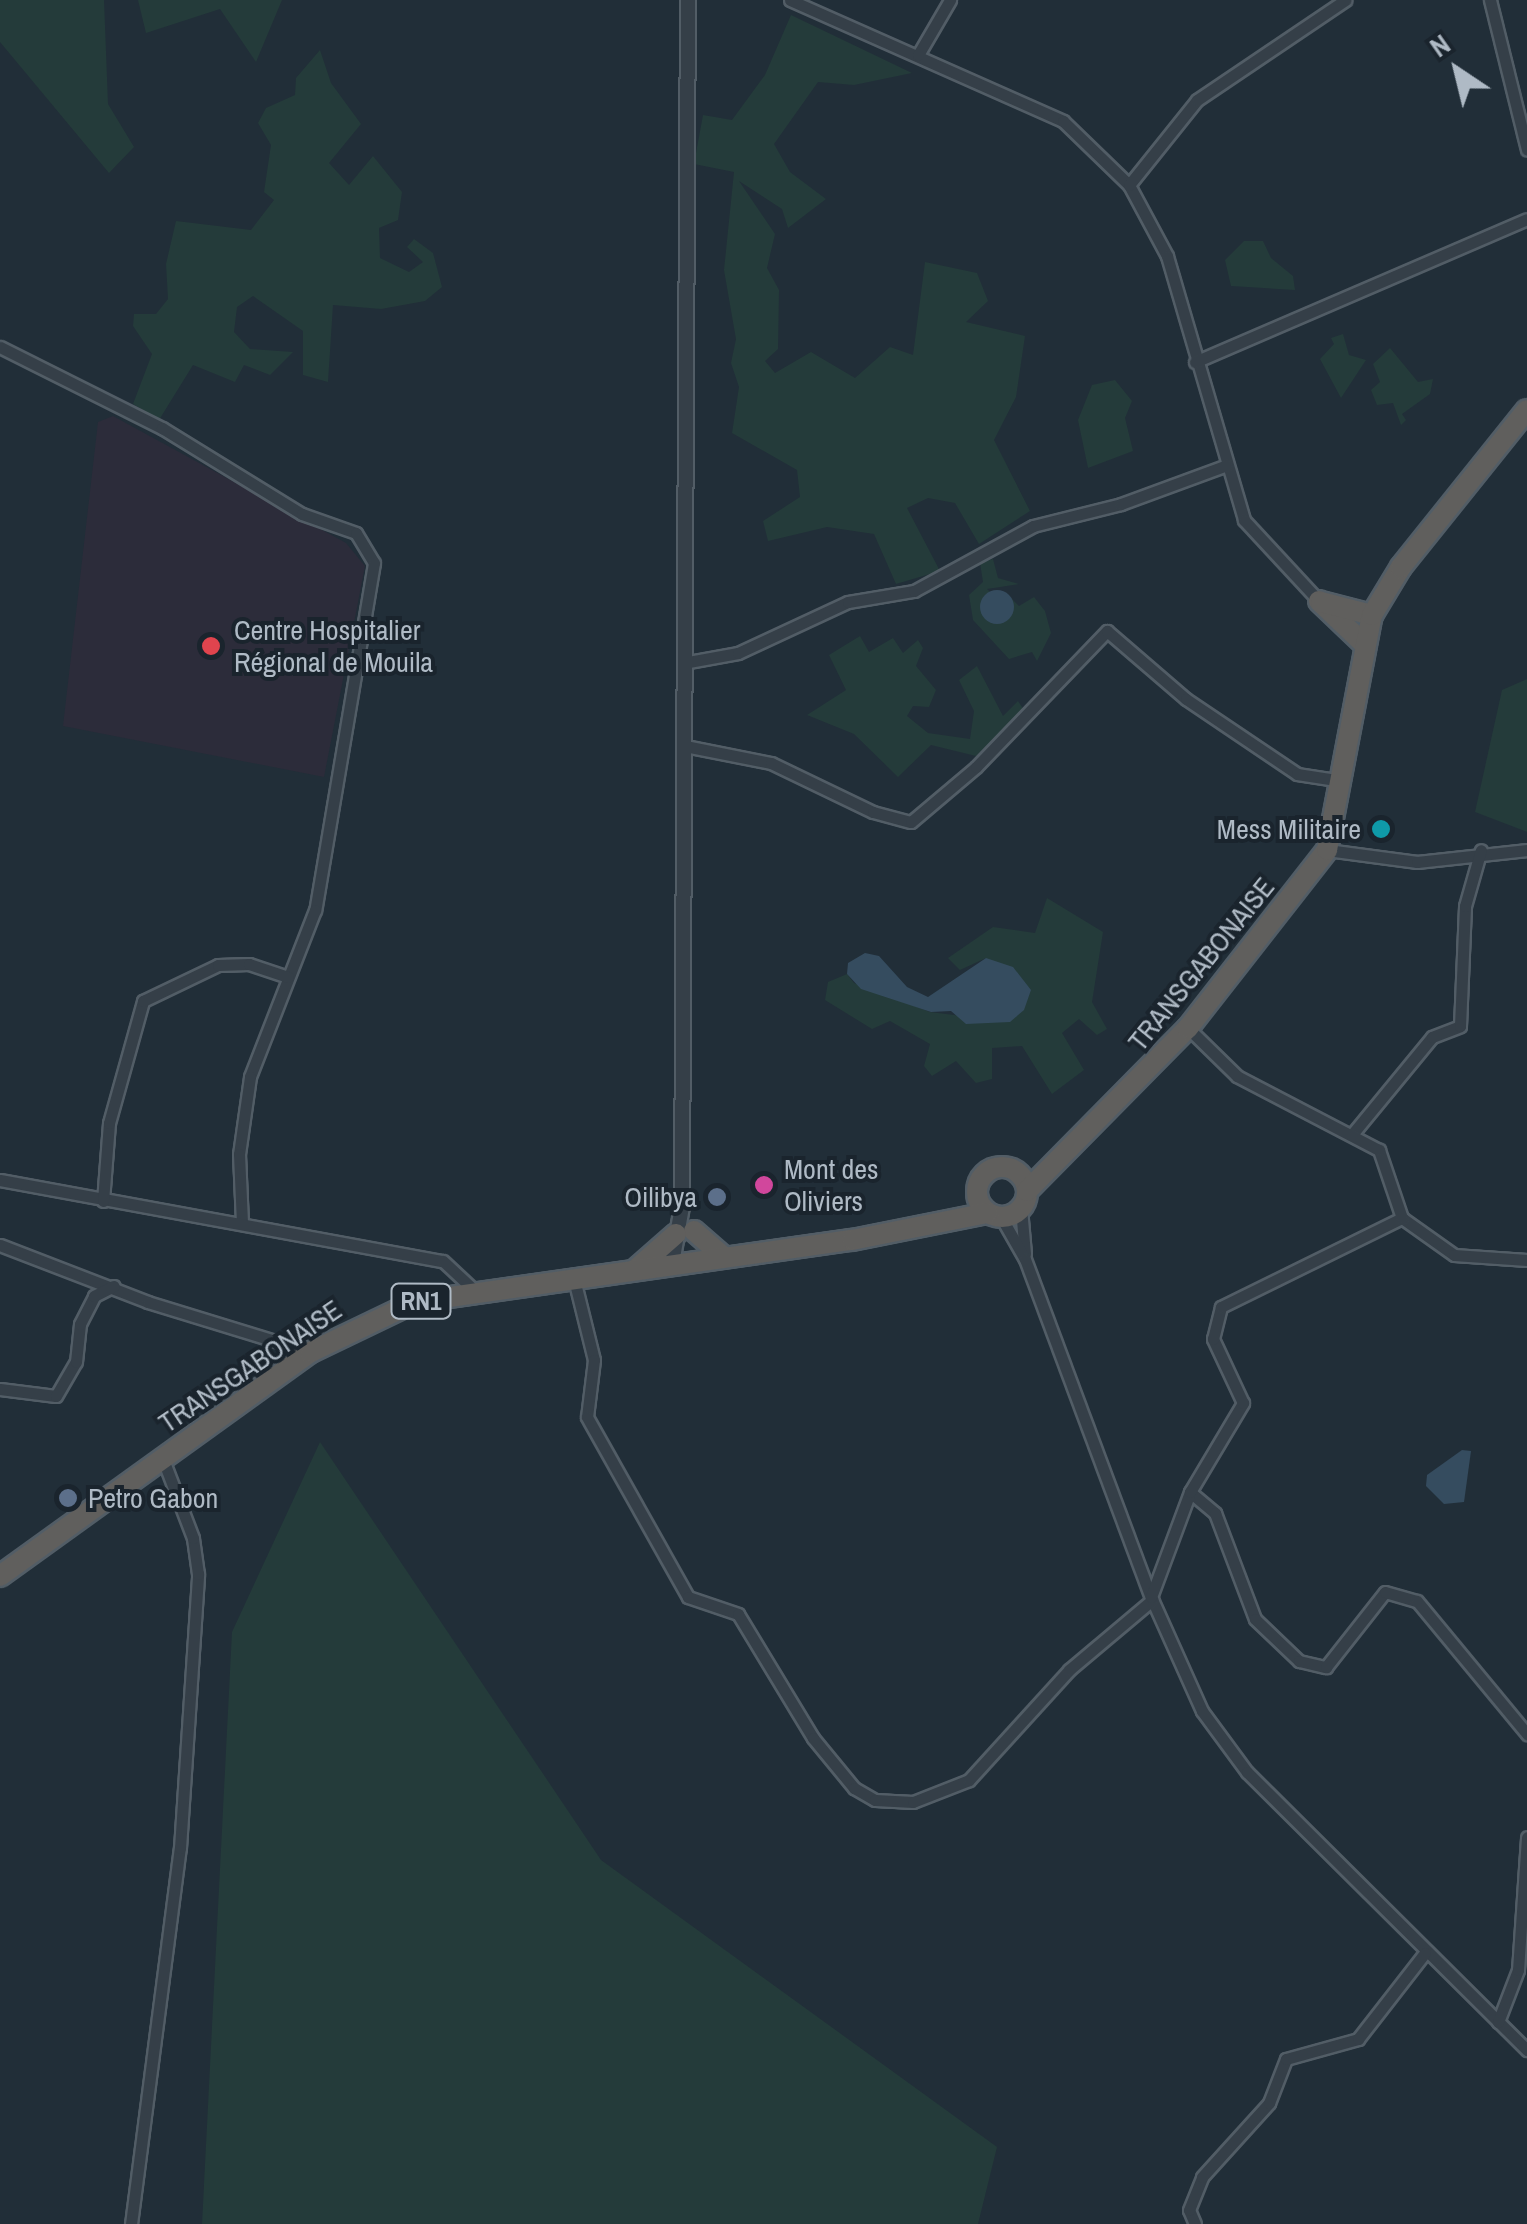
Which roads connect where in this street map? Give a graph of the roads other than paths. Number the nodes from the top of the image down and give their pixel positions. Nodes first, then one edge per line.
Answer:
1 (688, 0) edge
2 (790, 0) edge
3 (950, 0) edge
4 (1345, 0) edge
5 (1490, 0) edge
6 (918, 55) junction
7 (1527, 150) edge
8 (1128, 186) junction
9 (1527, 220) edge
10 (0, 346) edge
11 (1196, 362) junction
12 (1527, 410) edge
13 (1227, 465) junction
14 (1318, 601) junction
15 (1372, 615) junction
16 (1362, 642) junction
17 (683, 663) junction
18 (686, 746) junction
19 (1342, 781) junction
20 (1327, 850) junction
21 (1481, 850) junction
22 (1527, 850) edge
23 (288, 977) junction
24 (1188, 1028) junction
25 (1354, 1132) junction
26 (0, 1180) edge
27 (1022, 1191) junction
28 (976, 1192) junction
29 (104, 1201) junction
30 (994, 1215) junction
31 (1402, 1218) junction
32 (242, 1224) junction
33 (919, 1225) junction
34 (685, 1232) junction
35 (0, 1244) edge
36 (723, 1256) junction
37 (1025, 1259) junction
38 (694, 1260) junction
39 (1527, 1260) edge
40 (672, 1263) junction
41 (636, 1269) junction
42 (574, 1278) junction
43 (114, 1286) junction
44 (474, 1290) junction
45 (312, 1352) junction
46 (0, 1389) edge
47 (162, 1457) junction
48 (1190, 1492) junction
49 (0, 1576) edge
50 (1152, 1599) junction
51 (1527, 1734) edge
52 (1527, 1837) edge
53 (1426, 1953) junction
54 (1498, 2022) junction
55 (1527, 2050) edge
56 (131, 2224) edge
57 (1194, 2224) edge

1 - 17 street
2 - 6 street
3 - 6 street
4 - 8 street
5 - 7 street
6 - 8 street
8 - 11 street
9 - 11 street
10 - 23 street
11 - 13 street
12 - 15 highway, TRANSGABONAISE
13 - 14 street
13 - 17 street
14 - 15 highway
14 - 16 highway
15 - 16 highway, TRANSGABONAISE
16 - 19 highway, TRANSGABONAISE
17 - 18 street
18 - 19 street
18 - 34 street
19 - 20 highway, TRANSGABONAISE
20 - 21 street
20 - 24 highway, TRANSGABONAISE
21 - 22 street
21 - 25 street
23 - 29 street
23 - 32 street
24 - 25 street
24 - 27 highway, TRANSGABONAISE
25 - 31 street
26 - 29 street
27 - 28 highway, TRANSGABONAISE
27 - 30 highway, TRANSGABONAISE
27 - 37 street
28 - 30 highway
28 - 33 highway, TRANSGABONAISE / RN1
29 - 32 street
30 - 33 highway, TRANSGABONAISE / RN1
30 - 37 street
31 - 39 street
31 - 48 street
32 - 44 street
33 - 36 highway, TRANSGABONAISE / RN1
34 - 36 highway
34 - 38 street
34 - 40 street
34 - 41 highway
35 - 43 street
36 - 38 highway, TRANSGABONAISE / RN1
37 - 50 street
38 - 40 highway, TRANSGABONAISE / RN1
40 - 41 highway, TRANSGABONAISE / RN1
41 - 42 highway, TRANSGABONAISE / RN1
42 - 44 highway, TRANSGABONAISE / RN1
42 - 50 street
43 - 45 street
43 - 46 street
44 - 45 highway, TRANSGABONAISE / RN1
45 - 47 highway, TRANSGABONAISE / RN1
47 - 49 highway, TRANSGABONAISE / RN1
47 - 56 street
48 - 50 street
48 - 51 street
50 - 53 street
52 - 54 street
53 - 54 street
53 - 57 street
54 - 55 street

